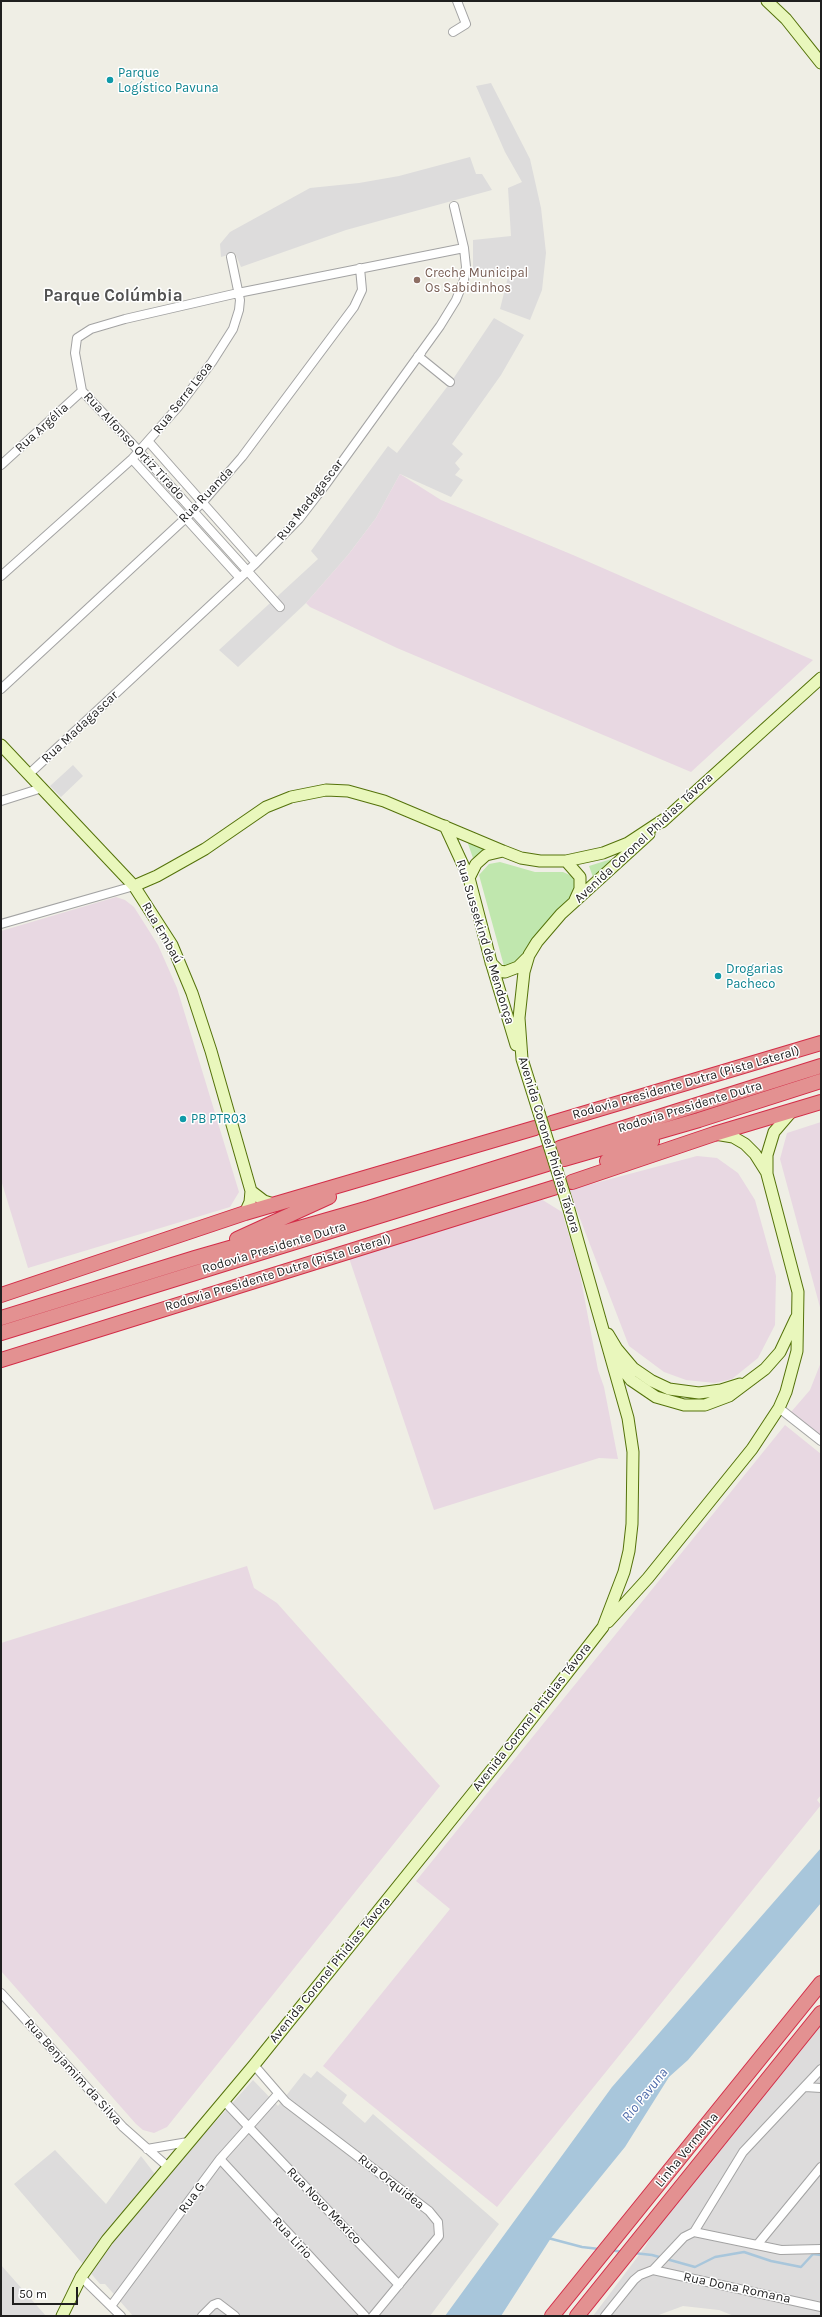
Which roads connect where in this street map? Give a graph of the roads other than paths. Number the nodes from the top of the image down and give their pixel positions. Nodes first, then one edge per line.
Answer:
1 (457, 1) edge
2 (767, 1) edge
3 (454, 32) dead end
4 (821, 63) edge
5 (454, 206) dead end
6 (464, 248) junction
7 (231, 257) dead end
8 (360, 268) junction
9 (238, 293) junction
10 (420, 354) junction
11 (450, 382) dead end
12 (82, 391) junction
13 (148, 441) junction
14 (139, 451) junction
15 (132, 459) junction
16 (1, 465) edge
17 (203, 502) junction
18 (193, 510) junction
19 (185, 517) junction
20 (256, 563) junction
21 (246, 572) junction
22 (1, 576) edge
23 (240, 578) junction
24 (280, 607) dead end
25 (820, 679) edge
26 (1, 689) edge
27 (1, 745) edge
28 (29, 774) junction
29 (42, 788) junction
30 (1, 801) edge
31 (666, 818) junction
32 (445, 826) junction
33 (503, 851) junction
34 (566, 861) junction
35 (469, 878) junction
36 (134, 886) junction
37 (574, 902) junction
38 (1, 924) edge
39 (529, 955) junction
40 (491, 962) junction
41 (821, 1043) edge
42 (522, 1059) junction
43 (821, 1066) edge
44 (821, 1081) edge
45 (821, 1102) edge
46 (794, 1110) junction
47 (699, 1120) junction
48 (552, 1123) dead end
49 (535, 1128) dead end
50 (714, 1134) junction
51 (767, 1174) junction
52 (371, 1177) junction
53 (555, 1186) dead end
54 (251, 1191) junction
55 (276, 1205) junction
56 (245, 1213) junction
57 (195, 1258) junction
58 (1, 1295) edge
59 (799, 1310) junction
60 (600, 1317) junction
61 (1, 1318) edge
62 (1, 1333) edge
63 (608, 1346) junction
64 (2, 1359) edge
65 (754, 1378) junction
66 (779, 1408) junction
67 (821, 1441) edge
68 (603, 1627) junction
69 (821, 1983) edge
70 (1, 1993) edge
71 (821, 2013) edge
72 (254, 2065) junction
73 (821, 2069) edge
74 (806, 2087) junction
75 (821, 2088) edge
76 (278, 2094) junction
77 (224, 2101) junction
78 (248, 2127) junction
79 (188, 2142) junction
80 (147, 2149) junction
81 (220, 2159) junction
82 (167, 2166) junction
83 (821, 2167) edge
84 (694, 2232) junction
85 (757, 2245) junction
86 (821, 2249) edge
87 (656, 2267) junction
88 (81, 2277) junction
89 (399, 2285) junction
90 (111, 2306) junction
91 (821, 2307) edge
92 (62, 2316) edge
93 (120, 2316) edge
94 (202, 2316) edge
95 (235, 2316) edge
96 (365, 2316) edge
97 (373, 2316) edge
98 (552, 2316) edge
99 (577, 2316) edge
100 (605, 2316) edge

1 - 3 street
2 - 4 street
5 - 6 street, Rua Madagascar
6 - 8 street, Rua Alfonso Ortiz Tirado
6 - 10 street, Rua Madagascar
7 - 9 street, Rua Serra Leoa
8 - 9 street, Rua Alfonso Ortiz Tirado
8 - 17 street, Rua Ruanda
9 - 12 street, Rua Alfonso Ortiz Tirado
9 - 13 street, Rua Serra Leoa
10 - 11 street
10 - 20 street, Rua Madagascar
12 - 14 street, Rua Alfonso Ortiz Tirado
12 - 16 street, Rua Argélia
13 - 14 street, Rua Serra Leoa
13 - 17 street, Rua Alfonso Ortiz Tirado
14 - 15 street, Rua Serra Leoa
14 - 18 street, Rua Alfonso Ortiz Tirado
15 - 19 street, Rua Alfonso Ortiz Tirado
15 - 22 street, Rua Serra Leoa
17 - 18 street, Rua Ruanda
17 - 20 street, Rua Alfonso Ortiz Tirado
18 - 19 street, Rua Ruanda
18 - 21 street, Rua Alfonso Ortiz Tirado
19 - 23 street, Rua Alfonso Ortiz Tirado
19 - 26 street, Rua Ruanda
20 - 21 street, Rua Madagascar
21 - 23 street, Rua Madagascar
21 - 24 street, Rua Alfonso Ortiz Tirado
23 - 28 street, Rua Madagascar
25 - 31 street, Avenida Coronel Phidias Távora
27 - 28 street, Rua Embaú
28 - 29 street, Rua Embaú
29 - 30 street
29 - 36 street, Rua Embaú
31 - 34 street
31 - 37 street, Avenida Coronel Phidias Távora
32 - 33 street
32 - 35 street, Rua Sussekind de Mendonça
32 - 36 street
33 - 34 street
33 - 35 street
34 - 37 street
35 - 40 street, Rua Sussekind de Mendonça
36 - 38 street
36 - 54 street, Rua Embaú
37 - 39 street, Avenida Coronel Phidias Távora
39 - 40 street
39 - 42 street, Avenida Coronel Phidias Távora
40 - 42 street, Rua Sussekind de Mendonça
41 - 48 highway, Rodovia Presidente Dutra (Pista Lateral)
42 - 60 street, Avenida Coronel Phidias Távora, bridge
43 - 47 highway, Rodovia Presidente Dutra
44 - 47 highway, Rodovia Presidente Dutra
45 - 46 highway
46 - 50 highway
46 - 51 street, Avenida Coronel Phidias Távora
47 - 50 highway
49 - 52 highway
50 - 51 street, Avenida Coronel Phidias Távora
51 - 59 street, Avenida Coronel Phidias Távora
52 - 55 highway
52 - 57 highway
53 - 64 highway, Rodovia Presidente Dutra (Pista Lateral)
54 - 55 street
54 - 56 street, Rua Embaú
55 - 56 highway
56 - 58 highway
57 - 61 highway, Rodovia Presidente Dutra
57 - 62 highway, Rodovia Presidente Dutra
59 - 65 street
59 - 66 street, Avenida Coronel Phidias Távora
60 - 63 street, Avenida Coronel Phidias Távora
60 - 65 street
63 - 65 street
63 - 68 street, Avenida Coronel Phidias Távora
66 - 67 street
66 - 68 street, Avenida Coronel Phidias Távora
68 - 72 street, Avenida Coronel Phidias Távora
69 - 98 highway, Linha Vermelha
70 - 80 street, Rua Benjamim da Silva
71 - 99 highway, Linha Vermelha
72 - 76 street, Rua Orquidea
72 - 77 street, Avenida Coronel Phidias Távora
73 - 74 street
74 - 75 street
74 - 84 street
76 - 78 street, Rua G
76 - 89 street, Rua Orquidea
77 - 78 street
77 - 79 street, Avenida Coronel Phidias Távora
78 - 81 street, Rua G
78 - 89 street, Rua Novo Mexico
79 - 80 street
79 - 82 street, Avenida Coronel Phidias Távora
80 - 82 street, Rua Benjamim da Silva
81 - 90 street, Rua G
81 - 96 street, Rua Lirio
82 - 88 street, Avenida Coronel Phidias Távora
83 - 85 street
84 - 85 street
84 - 87 street
85 - 86 street
87 - 91 street, Rua Dona Romana
87 - 100 street
88 - 90 street
88 - 92 street, Avenida Coronel Phidias Távora
89 - 97 street, Rua Orquidea
90 - 93 street
94 - 95 street

